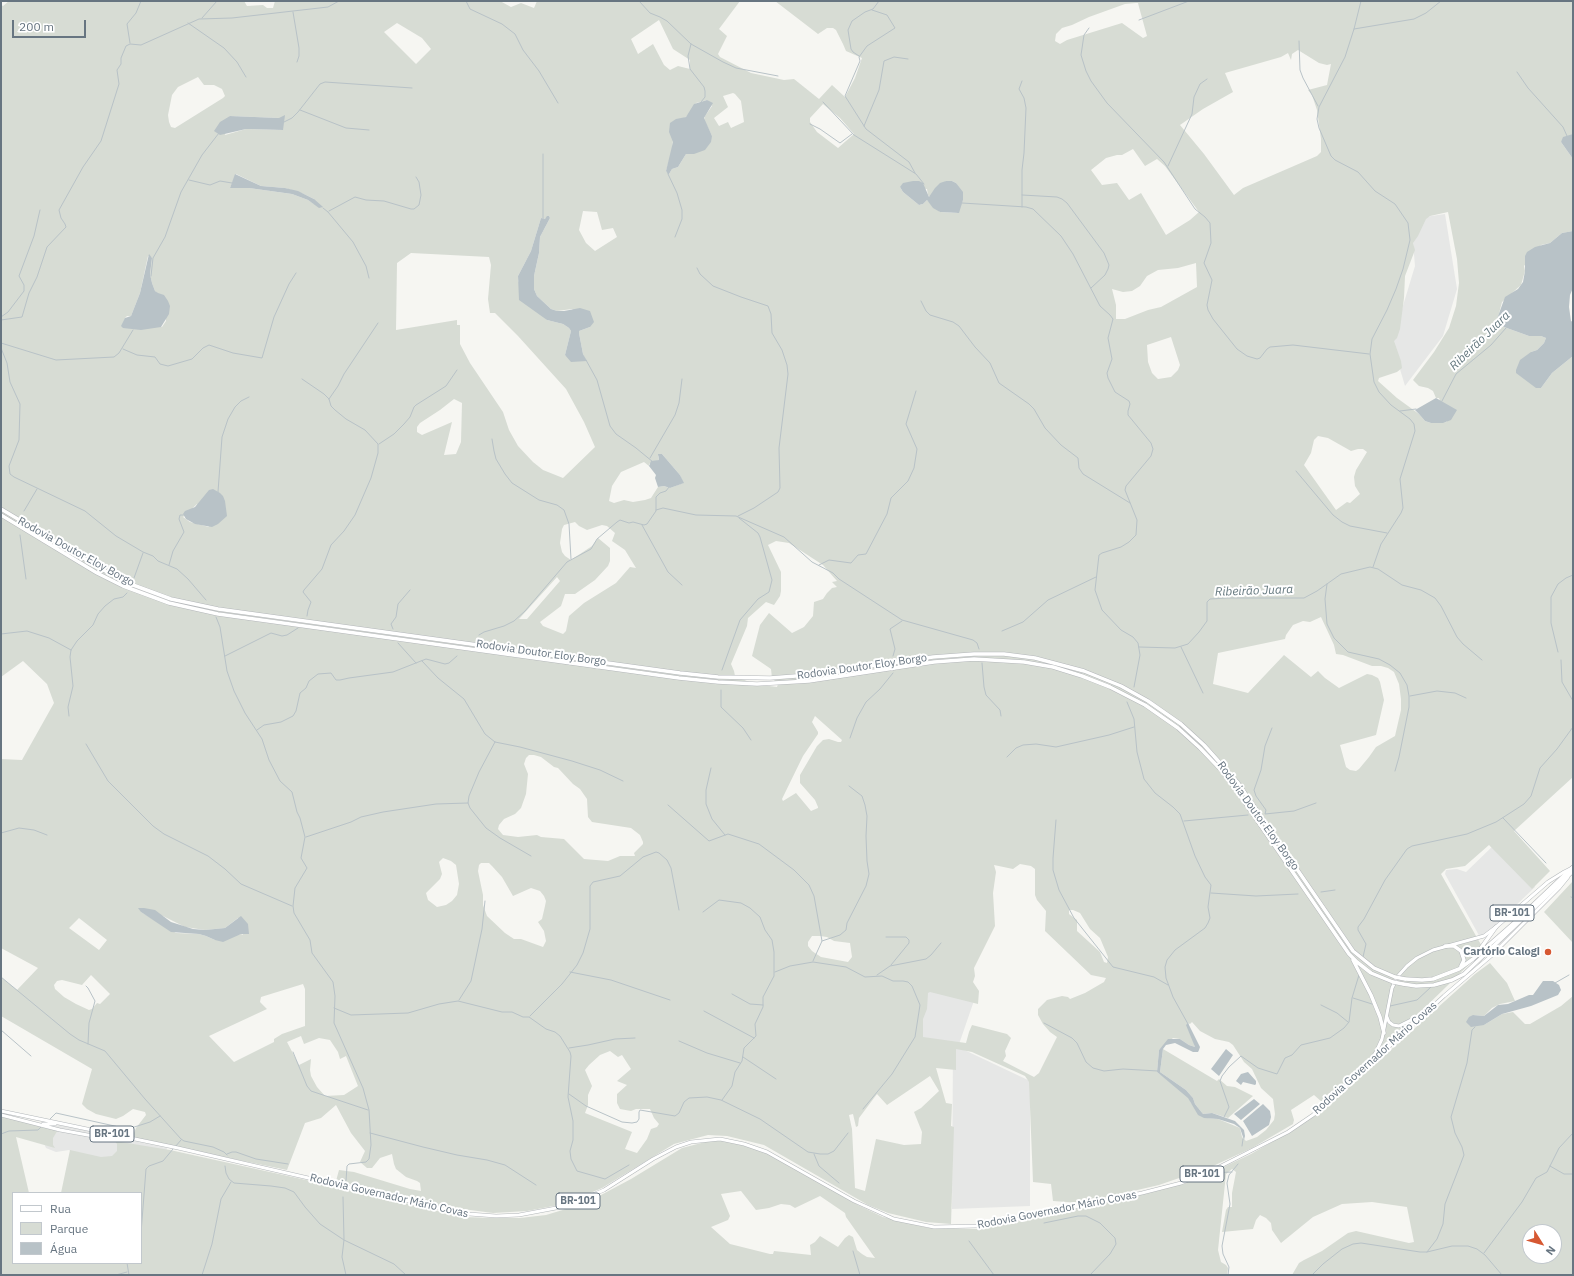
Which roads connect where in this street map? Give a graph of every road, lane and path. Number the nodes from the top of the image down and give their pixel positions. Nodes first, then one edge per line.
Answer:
1 (1, 509) edge
2 (1, 515) edge
3 (1573, 869) edge
4 (1568, 876) junction
5 (1496, 927) junction
6 (1445, 946) junction
7 (1349, 954) junction
8 (1473, 959) junction
9 (1459, 969) junction
10 (1470, 969) joint
11 (1426, 1013) junction
12 (1386, 1015) junction
13 (1384, 1033) junction
14 (1362, 1072) junction
15 (1, 1111) edge
16 (1, 1115) edge
17 (31, 1122) junction
18 (59, 1123) junction
19 (143, 1141) junction

1 - 9 highway, Rodovia Doutor Eloy Borgo, bridge
2 - 7 highway, Rodovia Doutor Eloy Borgo
3 - 4 highway, Rodovia Governador Mário Covas / BR-101
3 - 5 main road, BR-101
3 - 8 highway, Rodovia Doutor Eloy Borgo
4 - 10 highway, Rodovia Governador Mário Covas
4 - 11 main road, Rodovia Governador Mário Covas / BR-101
5 - 6 main road, BR-101
5 - 8 highway
6 - 9 highway
6 - 12 main road, BR-101
7 - 10 highway, Rodovia Doutor Eloy Borgo, bridge
7 - 13 highway
8 - 9 highway, Rodovia Doutor Eloy Borgo
11 - 12 main road
11 - 14 main road, Rodovia Governador Mário Covas / BR-101
12 - 13 main road, BR-101
13 - 14 main road, BR-101
14 - 19 main road, Rodovia Governador Mário Covas / BR-101
15 - 18 main road, Rodovia Governador Mário Covas / BR-101
16 - 17 main road
17 - 18 main road
17 - 19 main road
18 - 19 main road, Rodovia Governador Mário Covas / BR-101

